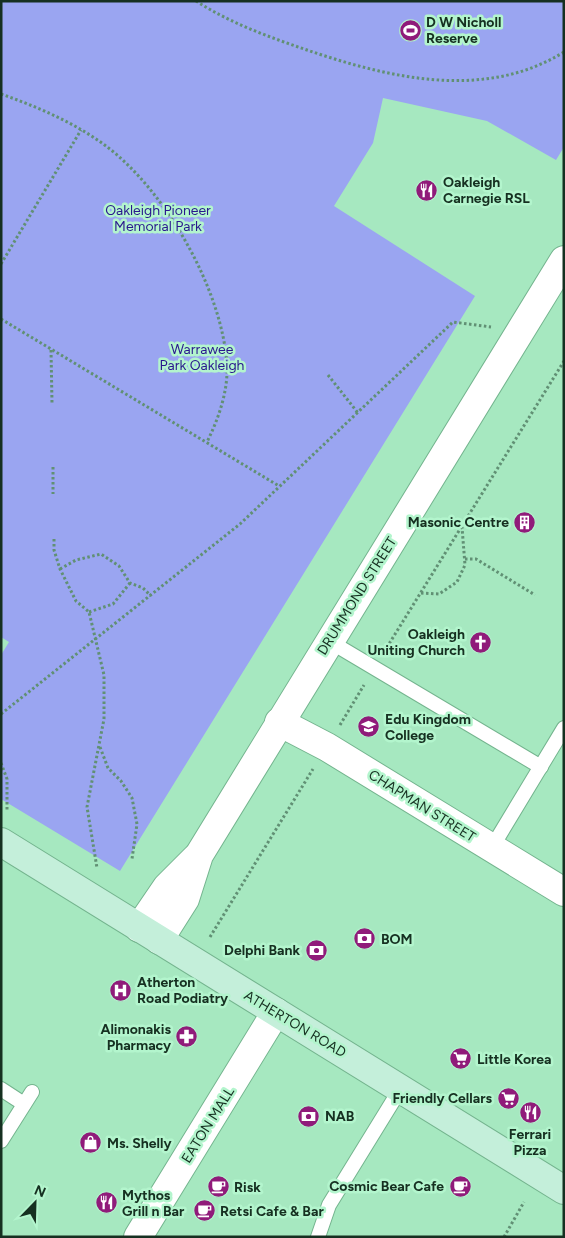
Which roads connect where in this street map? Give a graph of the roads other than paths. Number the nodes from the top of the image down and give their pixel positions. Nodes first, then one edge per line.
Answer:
1 (564, 260) edge
2 (329, 641) junction
3 (279, 722) junction
4 (564, 728) edge
5 (541, 766) junction
6 (1, 842) edge
7 (491, 849) junction
8 (564, 892) edge
9 (149, 934) junction
10 (276, 1012) junction
11 (401, 1088) junction
12 (1, 1089) edge
13 (1, 1141) edge
14 (561, 1184) edge
15 (138, 1237) edge
16 (318, 1237) edge

1 - 2 street, DRUMMOND STREET
2 - 3 street, DRUMMOND STREET
2 - 5 lane
3 - 7 street, CHAPMAN STREET
3 - 9 street, DRUMMOND STREET
4 - 5 lane
5 - 7 lane
6 - 9 street, ATHERTON ROAD
7 - 8 street, CHAPMAN STREET
9 - 10 street, ATHERTON ROAD
10 - 11 street, ATHERTON ROAD
10 - 15 street, EATON MALL
11 - 14 street, ATHERTON ROAD
11 - 16 lane
12 - 13 lane

